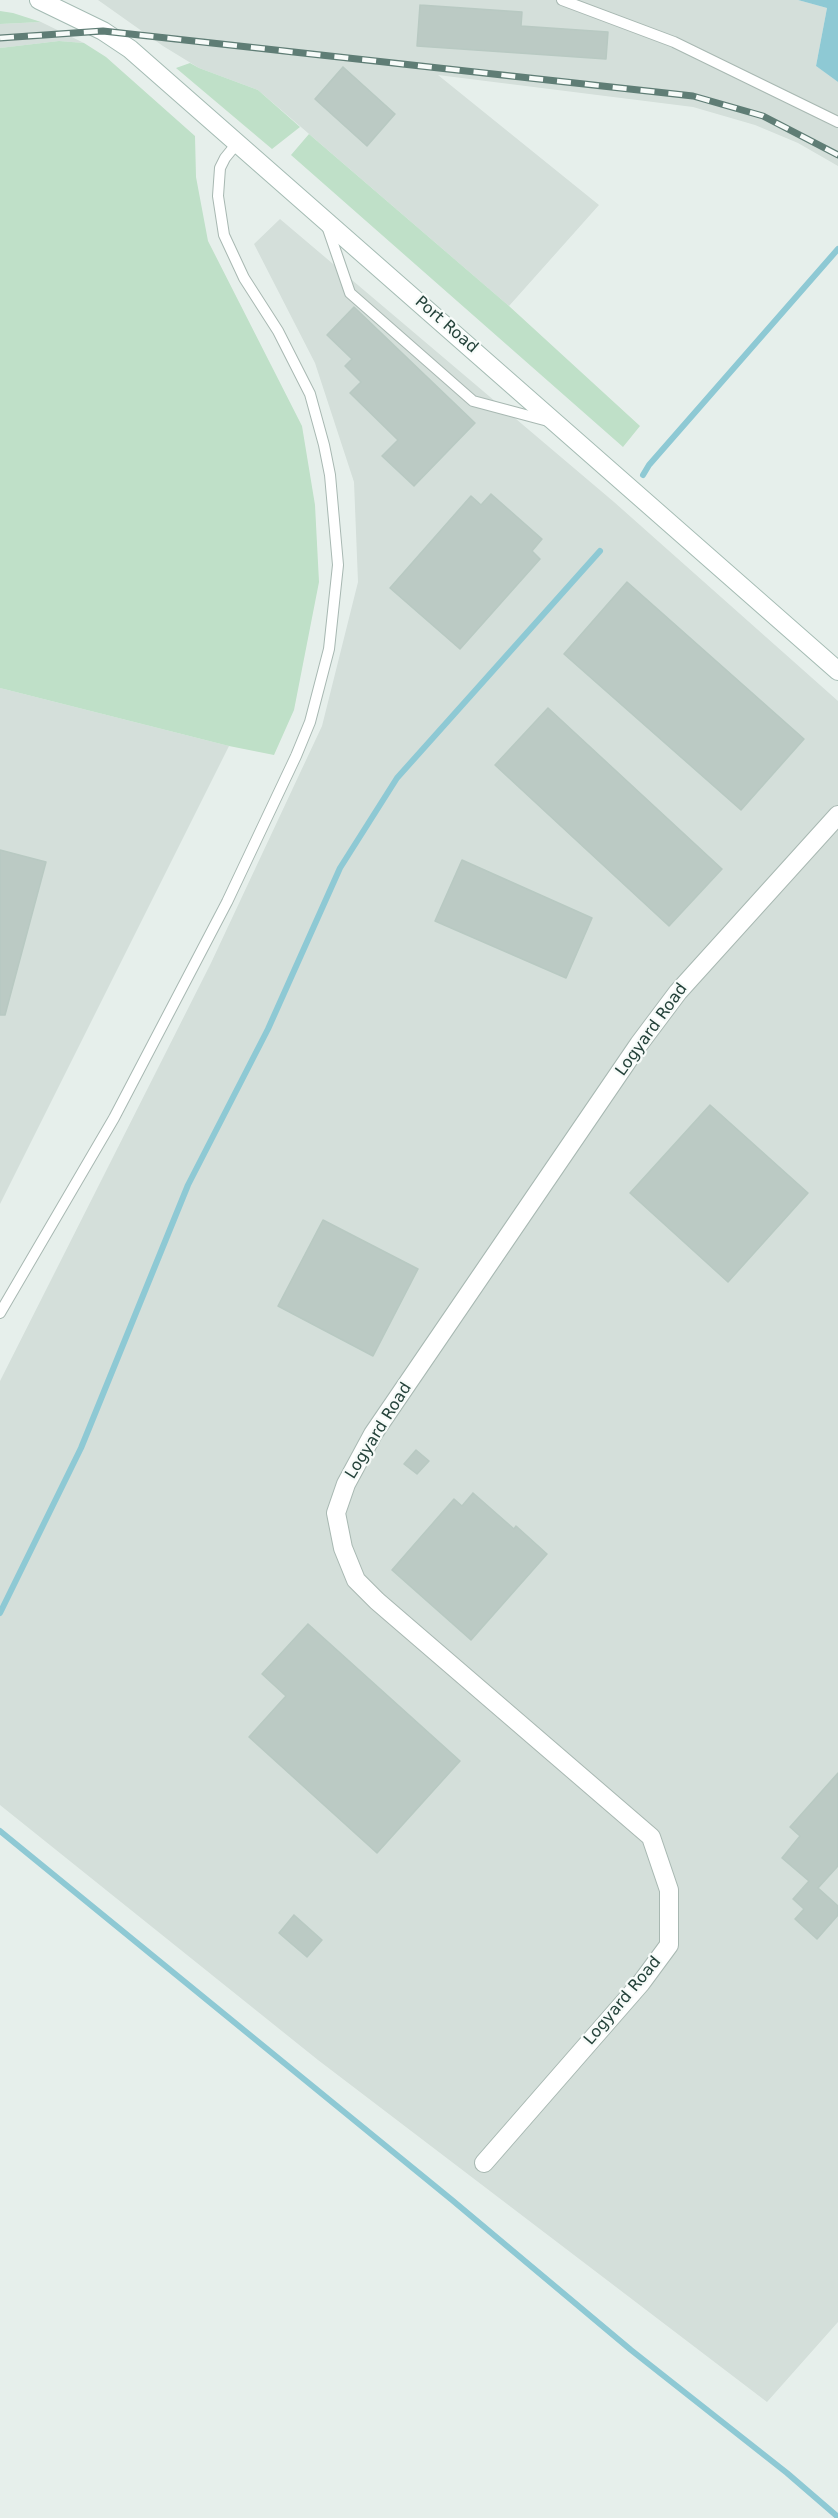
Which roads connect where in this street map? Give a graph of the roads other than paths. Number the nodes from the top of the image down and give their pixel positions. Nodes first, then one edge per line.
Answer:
1 (39, 0) edge
2 (562, 0) edge
3 (838, 122) edge
4 (238, 142) junction
5 (324, 218) junction
6 (557, 423) junction
7 (838, 671) edge
8 (838, 815) edge
9 (0, 1313) edge
10 (484, 2163) dead end

1 - 4 street, Port Road
2 - 3 lane
4 - 5 street, Port Road
4 - 9 lane
5 - 6 street, Port Road
5 - 6 lane
6 - 7 street, Port Road
8 - 10 street, Logyard Road

